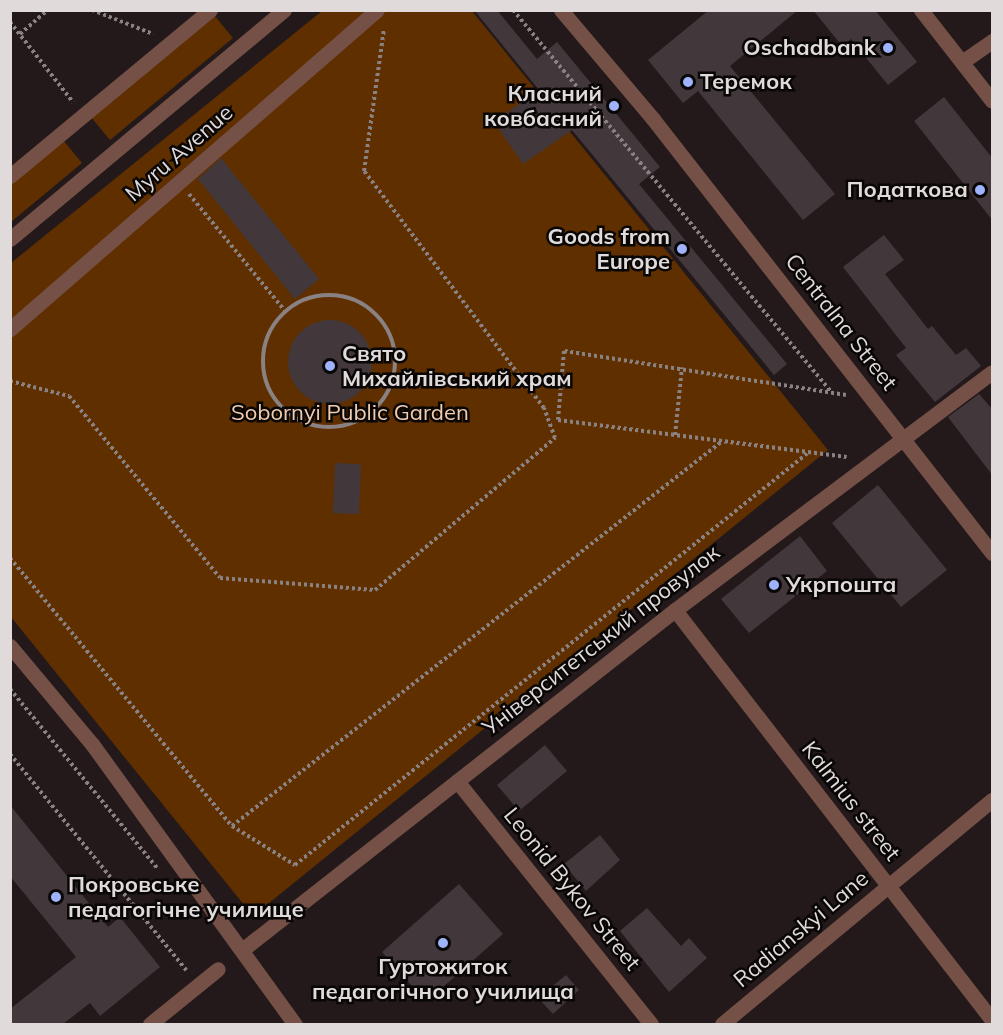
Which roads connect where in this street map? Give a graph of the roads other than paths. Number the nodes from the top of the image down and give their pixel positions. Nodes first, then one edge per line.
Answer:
1 (284, 10) edge
2 (561, 10) edge
3 (921, 10) edge
4 (210, 11) edge
5 (381, 16) edge
6 (993, 41) edge
7 (962, 62) junction
8 (993, 101) edge
9 (10, 176) edge
10 (10, 239) edge
11 (10, 329) edge
12 (993, 372) edge
13 (904, 440) junction
14 (993, 553) edge
15 (675, 610) junction
16 (10, 646) edge
17 (458, 781) junction
18 (993, 801) edge
19 (888, 885) junction
20 (242, 950) junction
21 (218, 969) dead end
22 (993, 1020) edge
23 (150, 1024) edge
24 (295, 1024) edge
25 (651, 1024) edge
26 (722, 1024) edge

1 - 10 street, Myru Avenue
2 - 13 street, Centralna Street
3 - 7 street
4 - 9 street
5 - 11 street, Myru Avenue
6 - 7 street
7 - 8 street
12 - 13 street, Університетський провулок
13 - 14 street, Centralna Street
13 - 15 street, Університетський провулок
15 - 17 street, Університетський провулок
15 - 19 street, Kalmius street
16 - 20 street
17 - 20 street, Університетський провулок
17 - 25 street, Leonid Bykov Street
18 - 19 street, Radianskyi Lane
19 - 22 street, Kalmius street
19 - 26 street, Radianskyi Lane
20 - 24 street
21 - 23 street

